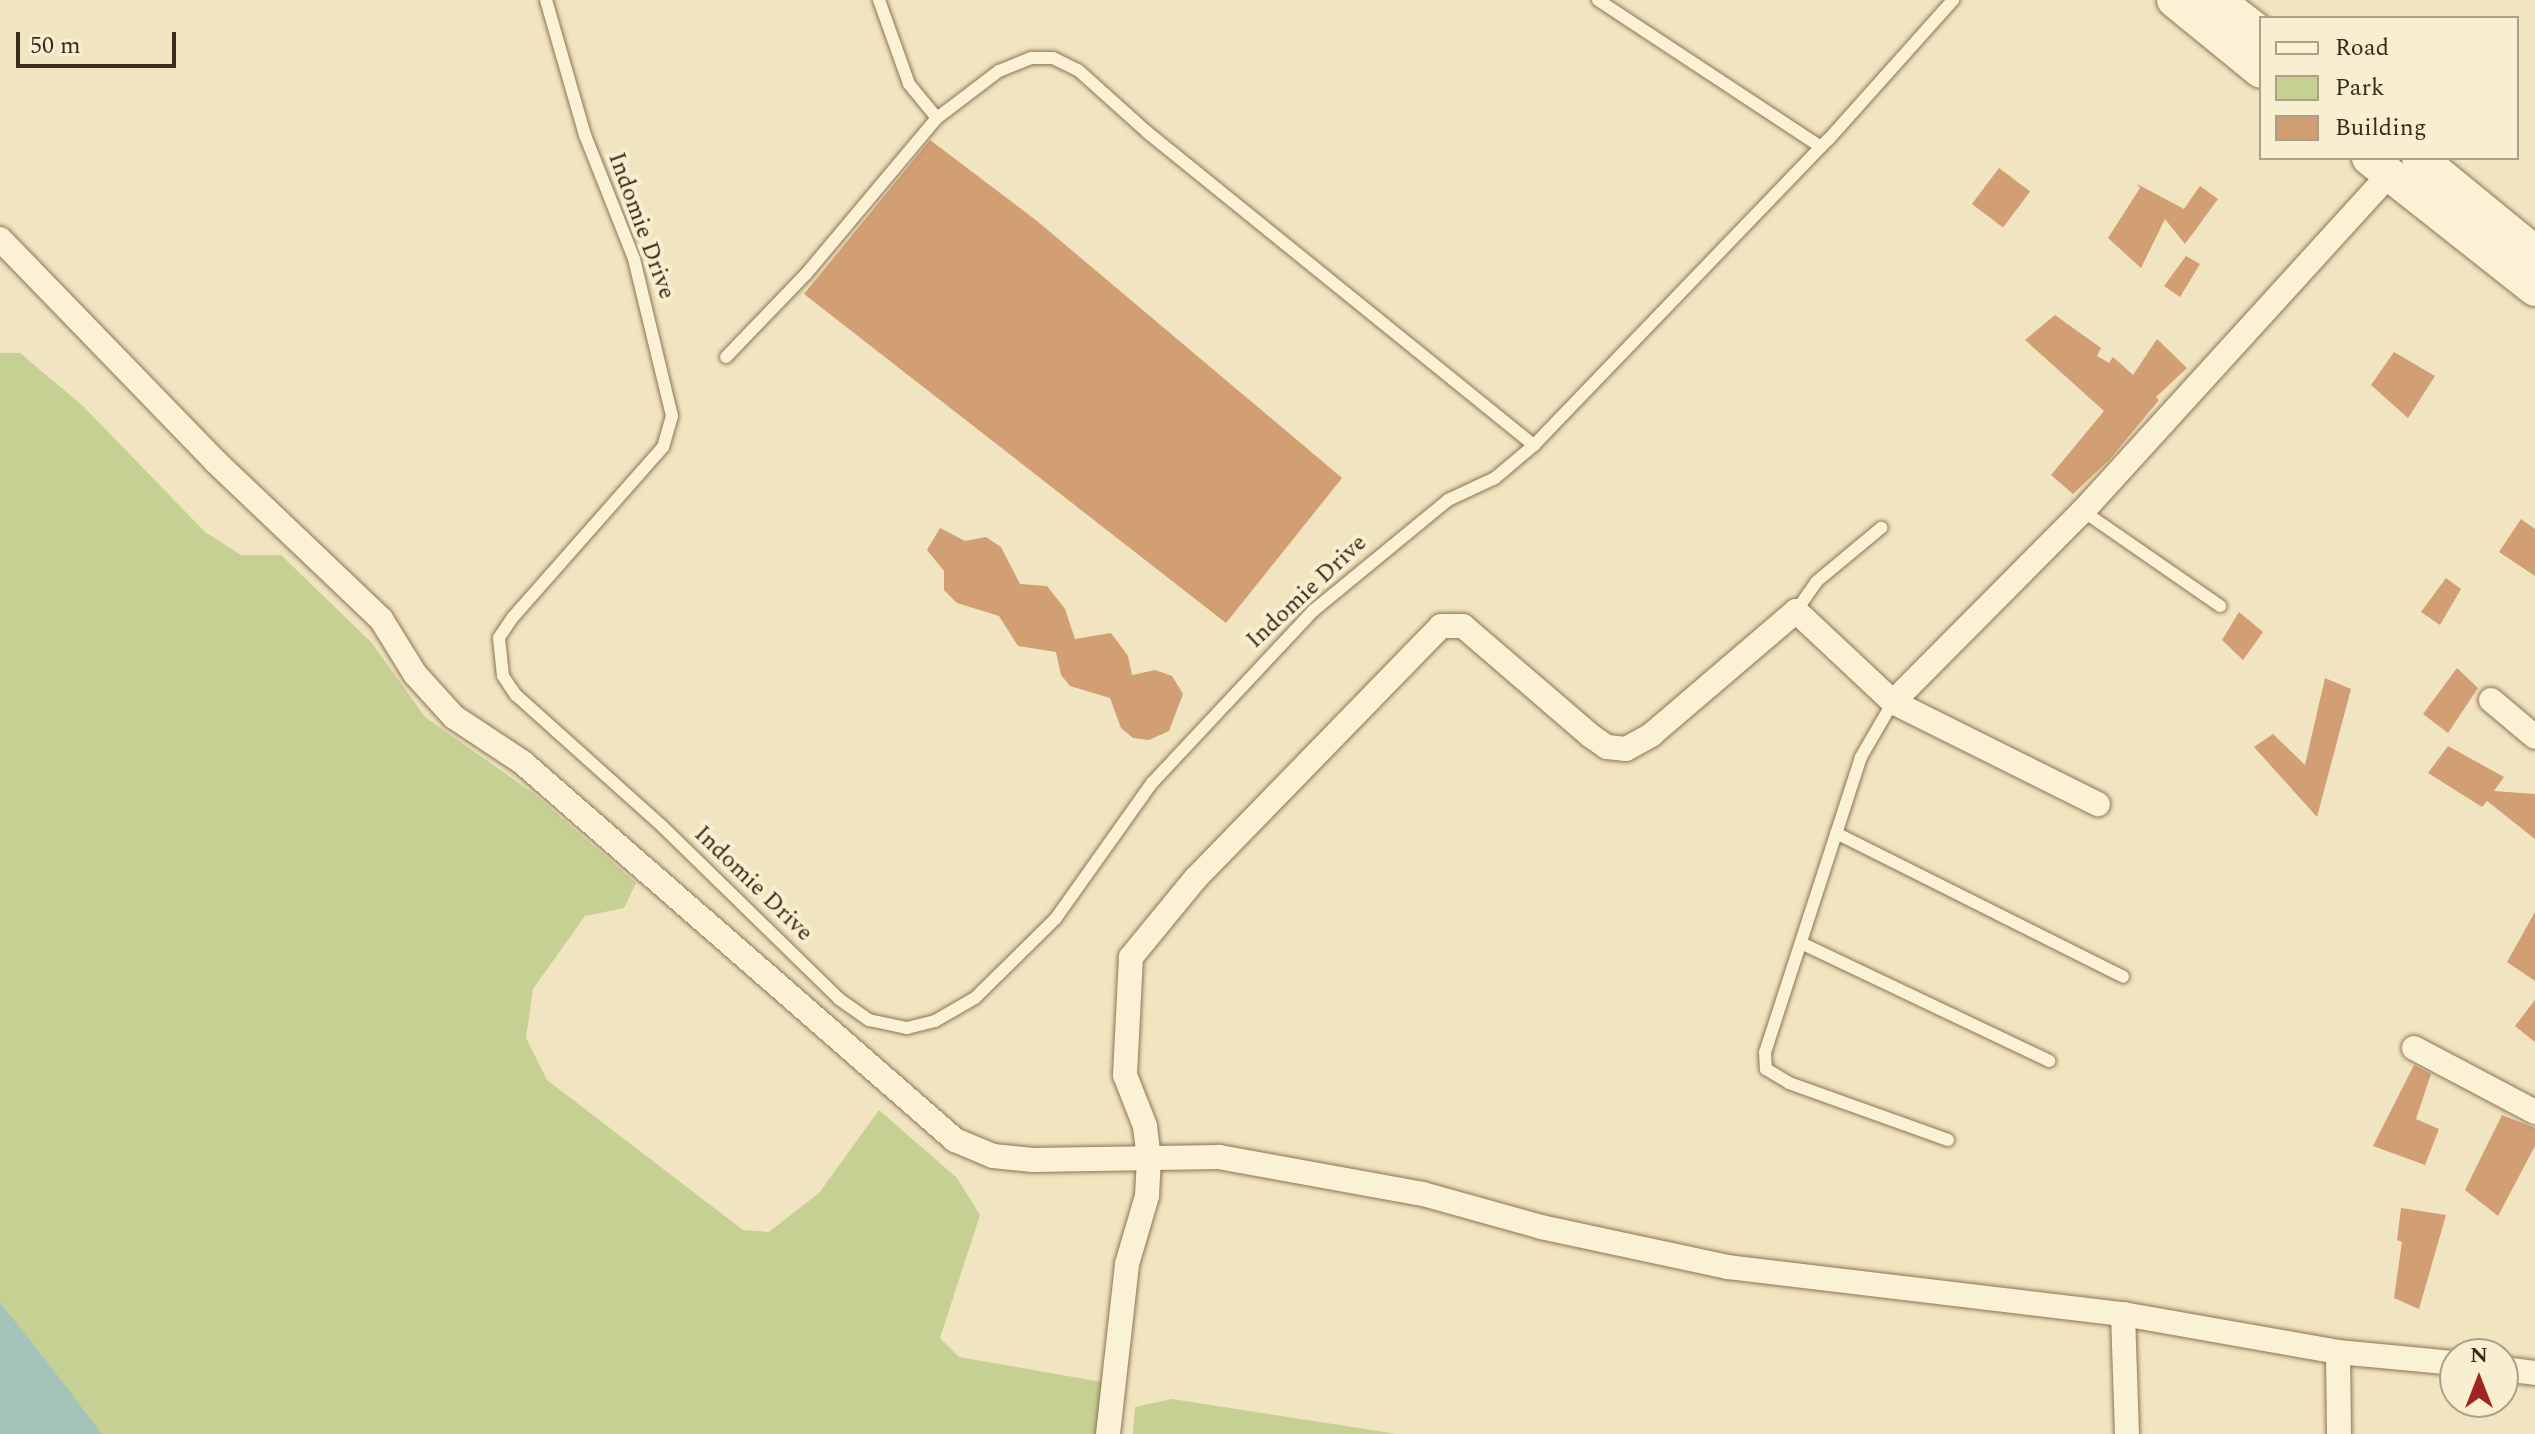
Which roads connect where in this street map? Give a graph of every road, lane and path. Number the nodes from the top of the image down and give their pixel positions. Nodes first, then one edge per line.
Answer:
1 (546, 0) edge
2 (879, 0) edge
3 (1598, 0) edge
4 (1953, 0) edge
5 (2174, 0) edge
6 (2217, 0) edge
7 (2259, 32) edge
8 (2259, 69) edge
9 (937, 118) junction
10 (1821, 147) junction
11 (2421, 160) edge
12 (2379, 166) edge
13 (0, 239) edge
14 (2535, 253) edge
15 (2535, 289) edge
16 (726, 357) dead end
17 (1534, 445) junction
18 (2083, 511) junction
19 (1881, 528) dead end
20 (2220, 606) dead end
21 (1796, 611) junction
22 (2491, 700) dead end
23 (1893, 702) junction
24 (2535, 737) edge
25 (2098, 804) dead end
26 (1836, 833) junction
27 (1801, 943) junction
28 (2123, 977) dead end
29 (2414, 1048) dead end
30 (2049, 1061) dead end
31 (2535, 1112) edge
32 (1948, 1140) dead end
33 (1149, 1159) junction
34 (2123, 1314) junction
35 (2338, 1352) junction
36 (2439, 1361) edge
37 (1108, 1434) edge
38 (2127, 1434) edge
39 (2339, 1434) edge

1 - 17 lane, Indomie Drive
2 - 9 lane
3 - 10 lane
4 - 10 lane, Indomie Drive
5 - 8 main road
6 - 7 main road
9 - 16 lane
9 - 17 lane
10 - 17 lane, Indomie Drive
11 - 14 main road
12 - 15 main road
12 - 18 street
13 - 33 street
18 - 20 lane
18 - 23 street
19 - 21 lane
21 - 23 street
21 - 33 street
22 - 24 street
23 - 25 street
23 - 26 lane
26 - 27 lane
26 - 28 lane
27 - 30 lane
27 - 32 lane
29 - 31 street
33 - 34 street
33 - 37 street
34 - 35 street
34 - 38 street
35 - 36 street
35 - 39 street

